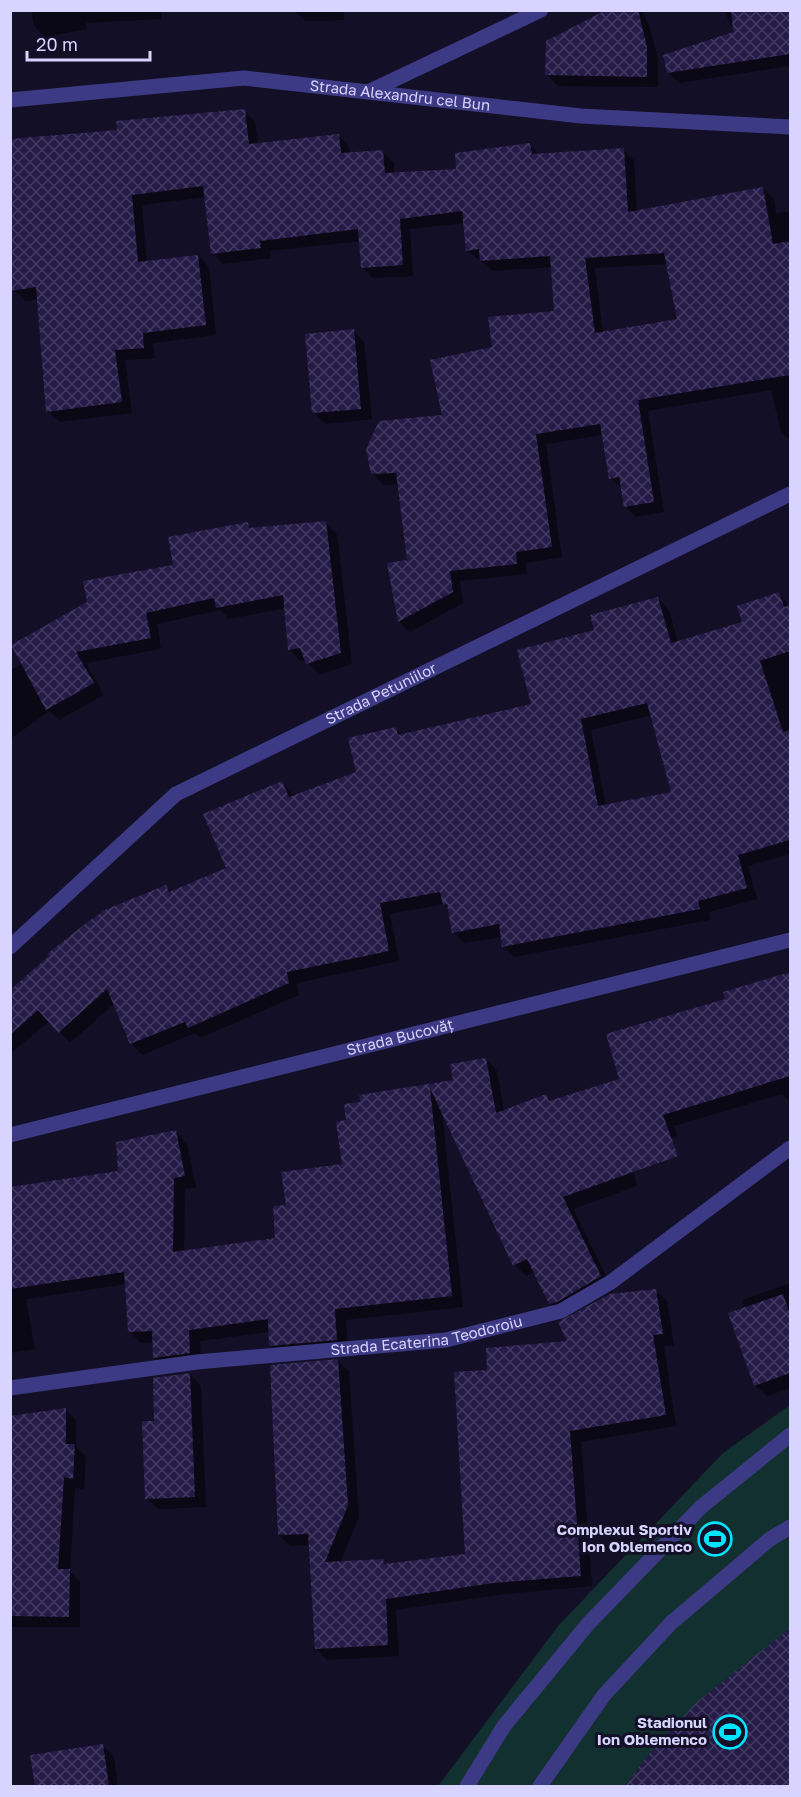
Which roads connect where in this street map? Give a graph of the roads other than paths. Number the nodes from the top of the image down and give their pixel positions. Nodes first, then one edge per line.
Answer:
1 (541, 10) edge
2 (370, 92) junction
3 (10, 100) edge
4 (790, 128) edge
5 (790, 494) edge
6 (790, 940) edge
7 (10, 947) edge
8 (10, 1135) edge
9 (790, 1148) edge
10 (10, 1388) edge
11 (790, 1435) edge
12 (790, 1527) edge
13 (467, 1786) edge
14 (540, 1786) edge

1 - 2 street
2 - 3 street, Strada Alexandru cel Bun
2 - 4 street, Strada Alexandru cel Bun
5 - 7 street, Strada Petuniilor
6 - 8 street, Strada Bucovăț
9 - 10 street, Strada Ecaterina Teodoroiu
11 - 13 street
12 - 14 street

